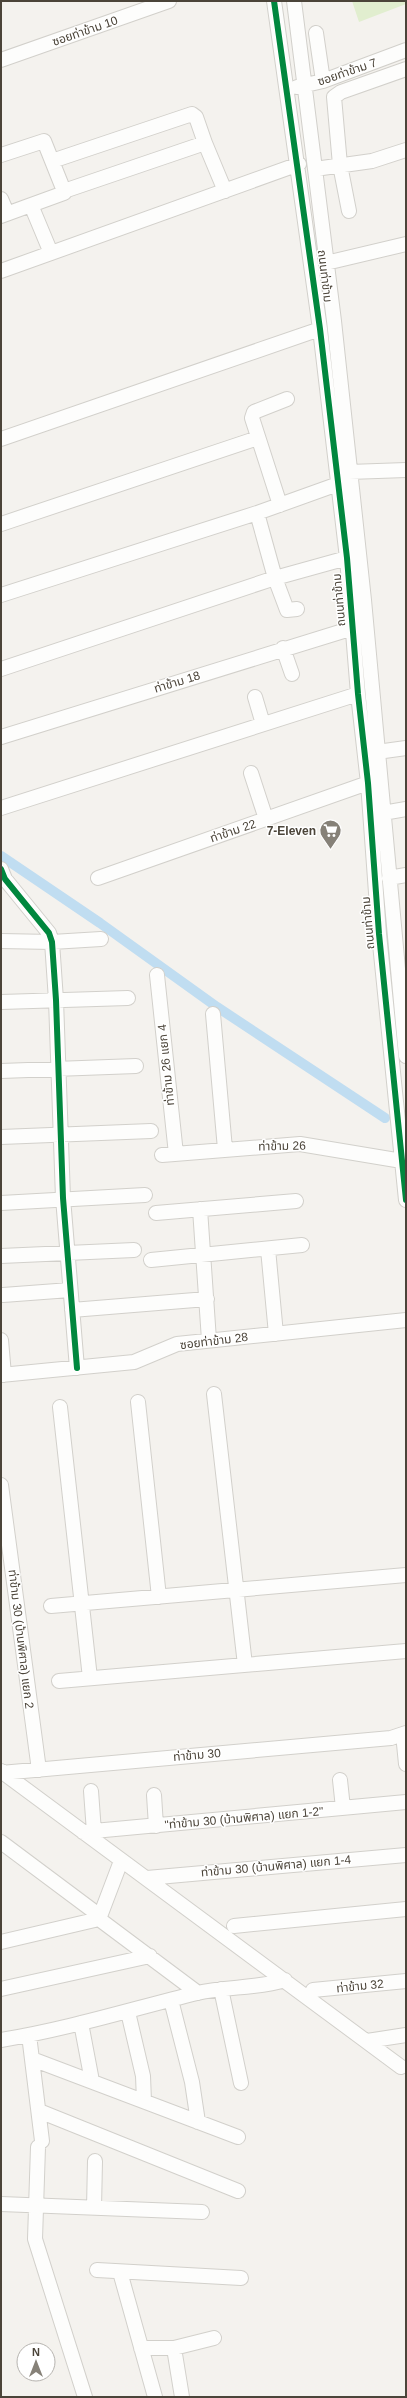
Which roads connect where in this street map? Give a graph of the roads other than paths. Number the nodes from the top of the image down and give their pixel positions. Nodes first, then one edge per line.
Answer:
1 (169, 1) edge
2 (274, 1) edge
3 (294, 1) edge
4 (316, 33) dead end
5 (402, 52) edge
6 (1, 60) edge
7 (405, 70) edge
8 (323, 81) junction
9 (305, 86) junction
10 (286, 89) junction
11 (205, 143) junction
12 (406, 150) edge
13 (1, 155) edge
14 (52, 161) junction
15 (299, 164) junction
16 (340, 165) junction
17 (315, 169) junction
18 (64, 191) junction
19 (225, 191) junction
20 (1, 199) edge
21 (31, 205) junction
22 (349, 211) dead end
23 (4, 215) edge
24 (406, 244) edge
25 (51, 253) junction
26 (326, 263) junction
27 (1, 272) edge
28 (320, 329) junction
29 (287, 399) dead end
30 (258, 438) junction
31 (1, 439) edge
32 (406, 470) edge
33 (349, 472) junction
34 (338, 484) junction
35 (280, 505) junction
36 (257, 513) junction
37 (1, 524) edge
38 (347, 558) junction
39 (275, 578) junction
40 (1, 595) edge
41 (297, 609) dead end
42 (353, 628) junction
43 (283, 648) junction
44 (1, 669) edge
45 (292, 674) dead end
46 (358, 694) junction
47 (255, 697) dead end
48 (263, 724) junction
49 (1, 737) edge
50 (406, 748) edge
51 (377, 752) junction
52 (251, 773) dead end
53 (368, 783) junction
54 (1, 808) edge
55 (406, 809) edge
56 (383, 813) junction
57 (266, 819) junction
58 (406, 875) edge
59 (2, 876) edge
60 (98, 878) dead end
61 (389, 878) junction
62 (393, 926) junction
63 (379, 928) junction
64 (101, 938) dead end
65 (1, 941) edge
66 (52, 942) junction
67 (156, 975) dead end
68 (128, 998) dead end
69 (56, 1000) junction
70 (1, 1002) edge
71 (213, 1014) dead end
72 (405, 1040) edge
73 (406, 1056) edge
74 (136, 1066) dead end
75 (58, 1068) junction
76 (1, 1071) edge
77 (151, 1131) dead end
78 (61, 1134) junction
79 (1, 1137) edge
80 (225, 1149) junction
81 (169, 1154) joint
82 (402, 1161) junction
83 (145, 1196) dead end
84 (63, 1198) junction
85 (406, 1200) edge
86 (296, 1201) dead end
87 (1, 1203) edge
88 (200, 1209) junction
89 (156, 1213) dead end
90 (302, 1245) dead end
91 (268, 1249) junction
92 (134, 1250) dead end
93 (67, 1253) junction
94 (203, 1255) junction
95 (1, 1256) edge
96 (151, 1260) dead end
97 (70, 1290) junction
98 (2, 1295) dead end
99 (207, 1299) junction
100 (72, 1310) junction
101 (406, 1320) edge
102 (276, 1334) junction
103 (1, 1340) edge
104 (209, 1340) junction
105 (77, 1368) junction
106 (3, 1375) edge
107 (214, 1394) dead end
108 (138, 1402) dead end
109 (60, 1407) dead end
110 (1, 1485) edge
111 (406, 1574) edge
112 (236, 1589) junction
113 (159, 1597) junction
114 (83, 1603) junction
115 (51, 1606) dead end
116 (406, 1651) edge
117 (245, 1665) junction
118 (90, 1678) junction
119 (59, 1681) dead end
120 (402, 1737) edge
121 (406, 1764) edge
122 (39, 1770) junction
123 (2, 1773) edge
124 (340, 1780) dead end
125 (91, 1791) dead end
126 (154, 1795) dead end
127 (406, 1802) edge
128 (343, 1808) junction
129 (156, 1826) junction
130 (88, 1832) junction
131 (1, 1842) edge
132 (406, 1855) edge
133 (121, 1861) junction
134 (147, 1878) junction
135 (406, 1909) edge
136 (100, 1918) junction
137 (234, 1926) dead end
138 (1, 1942) edge
139 (150, 1956) junction
140 (285, 1980) junction
141 (406, 1981) edge
142 (1, 1989) edge
143 (221, 1989) junction
144 (313, 1990) dead end
145 (198, 1993) junction
146 (171, 2000) junction
147 (128, 2012) junction
148 (81, 2023) junction
149 (29, 2035) junction
150 (406, 2035) edge
151 (1, 2040) edge
152 (367, 2041) junction
153 (32, 2058) junction
154 (401, 2067) dead end
155 (92, 2081) junction
156 (241, 2083) dead end
157 (144, 2101) junction
158 (39, 2112) junction
159 (198, 2122) junction
160 (238, 2137) dead end
161 (95, 2162) dead end
162 (238, 2191) dead end
163 (1, 2204) edge
164 (35, 2206) junction
165 (94, 2208) junction
166 (202, 2212) dead end
167 (97, 2270) dead end
168 (120, 2272) junction
169 (241, 2278) dead end
170 (214, 2338) dead end
171 (141, 2348) junction
172 (174, 2348) junction
173 (85, 2397) edge
174 (155, 2397) edge
175 (182, 2397) edge

1 - 6 street, ซอยท่าข้าม 10
2 - 10 street, ถนนท่าข้าม
3 - 9 street, ถนนท่าข้าม
4 - 8 street
5 - 7 street
5 - 8 street, ซอยท่าข้าม 7
7 - 16 street
8 - 9 street, ซอยท่าข้าม 7
9 - 10 street, ซอยท่าข้าม 7
9 - 17 street, ถนนท่าข้าม
10 - 15 street, ถนนท่าข้าม
11 - 14 street
11 - 18 street
11 - 19 street
12 - 16 street
13 - 14 street
14 - 18 street
15 - 19 street
15 - 28 street, ถนนท่าข้าม
16 - 17 street
16 - 22 street
17 - 26 street, ถนนท่าข้าม
18 - 21 street
19 - 25 street
20 - 23 street
21 - 23 street
21 - 25 street
24 - 26 street
25 - 27 street
26 - 33 street, ถนนท่าข้าม
28 - 31 street
28 - 34 street, ถนนท่าข้าม
29 - 30 street
30 - 35 street
30 - 37 street
32 - 33 street
33 - 51 street, ถนนท่าข้าม
34 - 35 street
34 - 38 street, ถนนท่าข้าม
35 - 36 street
36 - 39 street
36 - 40 street
38 - 39 street
38 - 42 street, ถนนท่าข้าม
39 - 41 street
39 - 44 street
42 - 43 street, ท่าข้าม 18
42 - 46 street, ถนนท่าข้าม
43 - 45 street
43 - 49 street, ท่าข้าม 18
46 - 48 street
46 - 53 street, ถนนท่าข้าม
47 - 48 street
48 - 54 street
50 - 51 street
51 - 56 street, ถนนท่าข้าม
52 - 57 street
53 - 57 street, ท่าข้าม 22
53 - 63 street, ถนนท่าข้าม
55 - 56 street
56 - 61 street, ถนนท่าข้าม
57 - 60 street, ท่าข้าม 22
58 - 61 street
59 - 66 street
61 - 62 street, ถนนท่าข้าม
62 - 63 street
62 - 72 street, ถนนท่าข้าม
63 - 82 street, ถนนท่าข้าม
64 - 66 street
65 - 66 street
66 - 69 street
67 - 81 street, ท่าข้าม 26 แยก 4
68 - 69 street
69 - 70 street
69 - 75 street
71 - 80 street
72 - 73 street, ถนนท่าข้าม
74 - 75 street
75 - 76 street
75 - 78 street
77 - 78 street
78 - 79 street
78 - 84 street
80 - 81 street, ท่าข้าม 26
80 - 82 street, ท่าข้าม 26
82 - 85 street, ถนนท่าข้าม
83 - 84 street
84 - 87 street
84 - 93 street
86 - 88 street
88 - 89 street
88 - 94 street
90 - 91 street
91 - 94 street
91 - 102 street
92 - 93 street
93 - 95 street
93 - 97 street
94 - 96 street
94 - 99 street
97 - 98 street
97 - 100 street
99 - 100 street
99 - 104 street
100 - 105 street
101 - 102 street, ซอยท่าข้าม 28
102 - 104 street, ซอยท่าข้าม 28
103 - 106 street
104 - 105 street, ซอยท่าข้าม 28
105 - 106 street, ซอยท่าข้าม 28
107 - 112 street
108 - 113 street
109 - 114 street
110 - 122 street, ท่าข้าม 30 (บ้านพิศาล) แยก 2
111 - 112 street
112 - 113 street
112 - 117 street
113 - 114 street
114 - 115 street
114 - 118 street
116 - 117 street
117 - 118 street
118 - 119 street
120 - 121 street
120 - 122 street, ท่าข้าม 30
122 - 123 street, ท่าข้าม 30
123 - 130 street
124 - 128 street
125 - 130 street
126 - 129 street
127 - 128 street, "ท่าข้าม 30 (บ้านพิศาล) แยก 1-2"
128 - 129 street, "ท่าข้าม 30 (บ้านพิศาล) แยก 1-2"
129 - 130 street, "ท่าข้าม 30 (บ้านพิศาล) แยก 1-2"
130 - 133 street
131 - 136 street
132 - 134 street, ท่าข้าม 30 (บ้านพิศาล) แยก 1-4
133 - 134 street
133 - 136 street
134 - 140 street
135 - 137 street
136 - 138 street
136 - 139 street
139 - 142 street
139 - 145 street
140 - 143 street
140 - 152 street
141 - 144 street, ท่าข้าม 32
143 - 145 street
143 - 156 street
145 - 146 street
146 - 147 street
146 - 159 street
147 - 148 street
147 - 157 street
148 - 149 street
148 - 155 street
149 - 151 street
149 - 153 street
150 - 152 street
152 - 154 street
153 - 155 street
153 - 158 street
155 - 157 street
157 - 159 street
158 - 162 street
158 - 164 street
159 - 160 street
161 - 165 street
163 - 164 street
164 - 165 street
164 - 173 street
165 - 166 street
167 - 168 street
168 - 169 street
168 - 171 street
170 - 172 street
171 - 172 street
171 - 174 street
172 - 175 street

